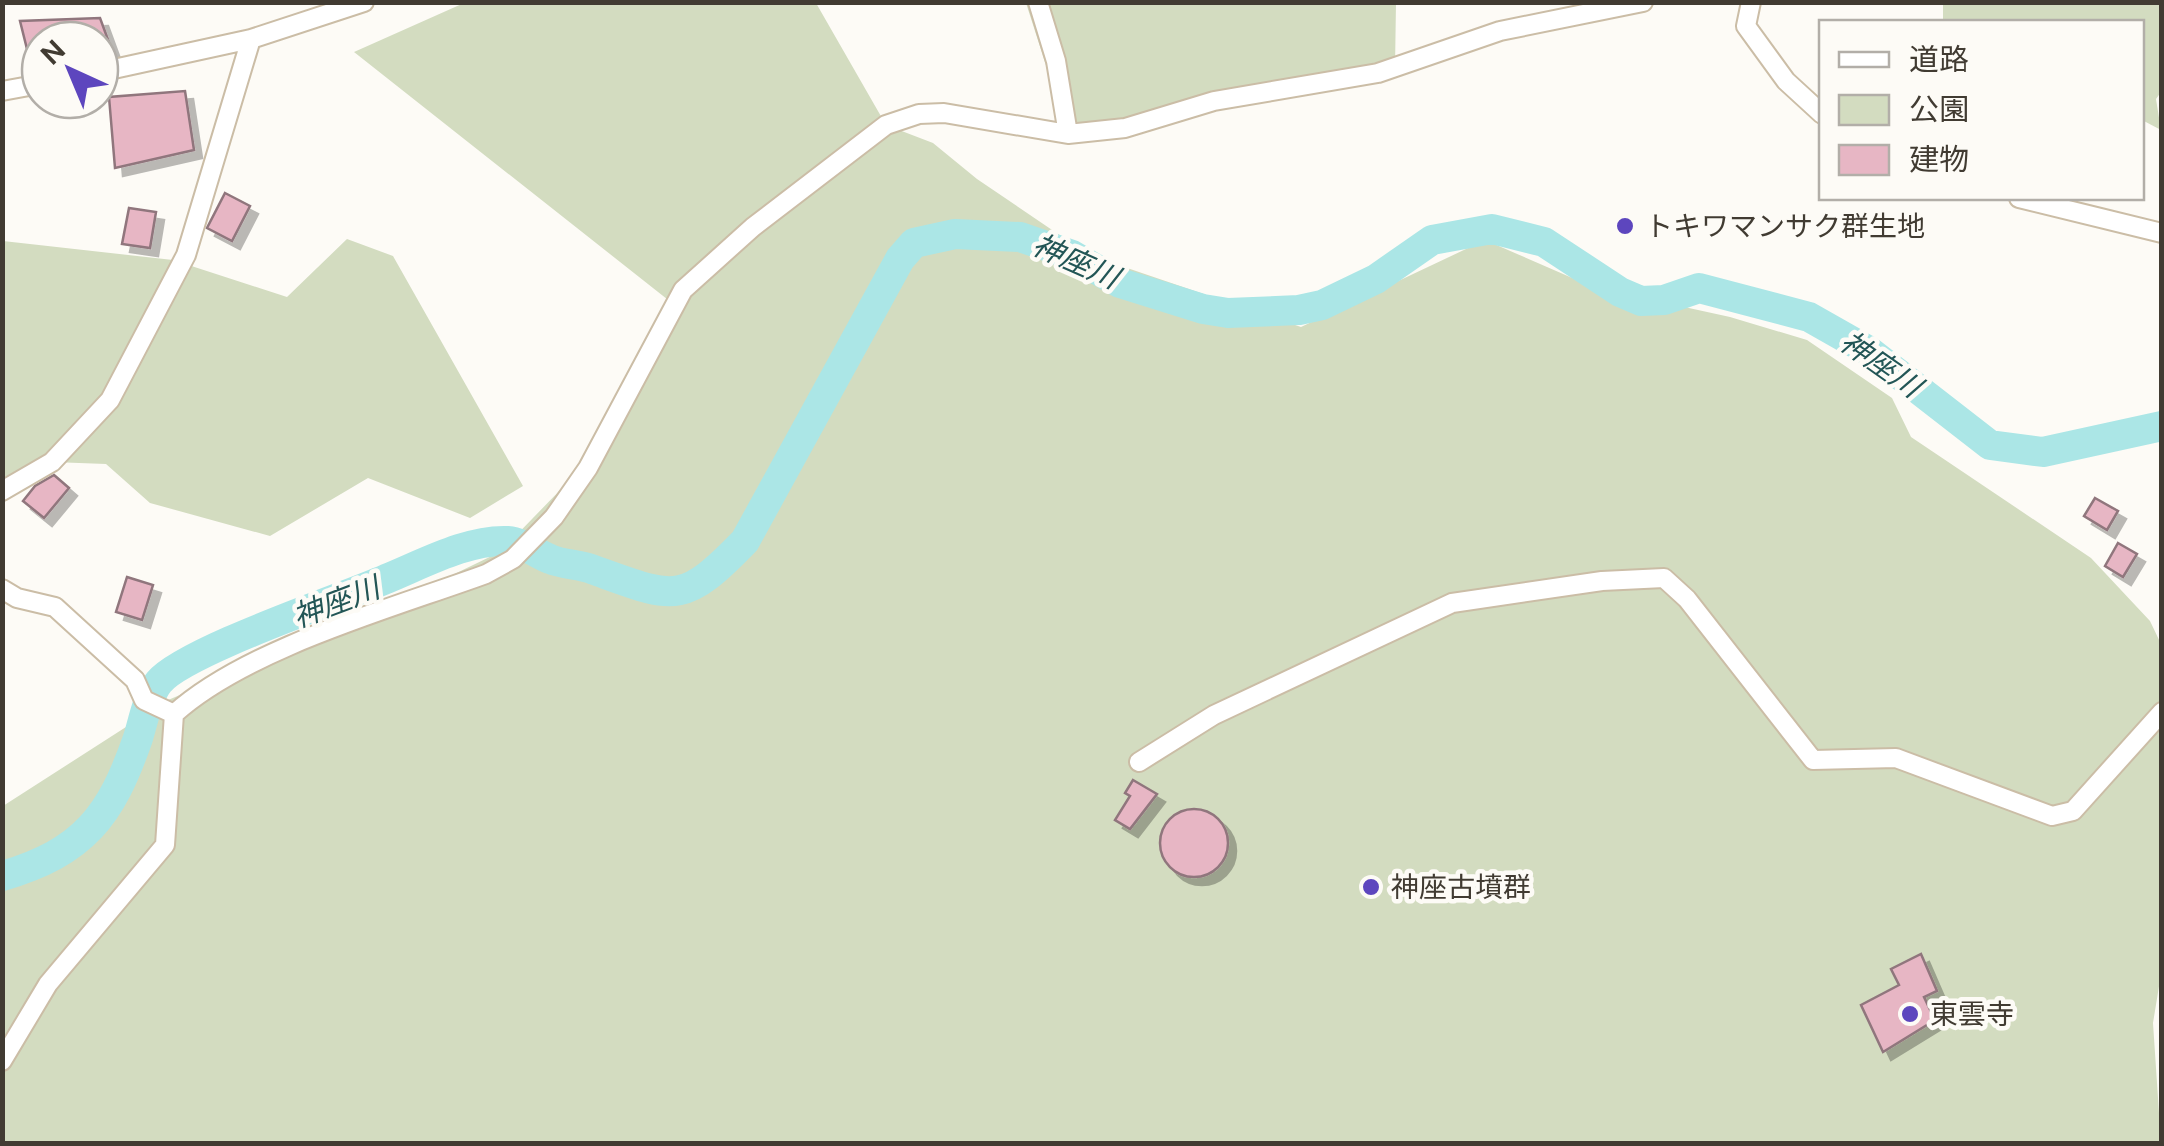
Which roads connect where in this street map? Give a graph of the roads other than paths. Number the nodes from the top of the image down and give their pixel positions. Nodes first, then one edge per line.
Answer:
1 (364, 2) edge
2 (1038, 2) edge
3 (1643, 2) edge
4 (1751, 2) edge
5 (250, 40) junction
6 (120, 68) edge
7 (1819, 111) edge
8 (1068, 134) junction
9 (2027, 200) edge
10 (2162, 233) edge
11 (2, 491) edge
12 (2, 589) edge
13 (2162, 712) edge
14 (174, 714) junction
15 (1139, 762) dead end
16 (2, 1061) edge

1 - 5 street
2 - 8 street
3 - 8 street
4 - 7 street
5 - 6 street
5 - 11 street
8 - 14 street
9 - 10 street
12 - 14 street
13 - 15 street
14 - 16 street

